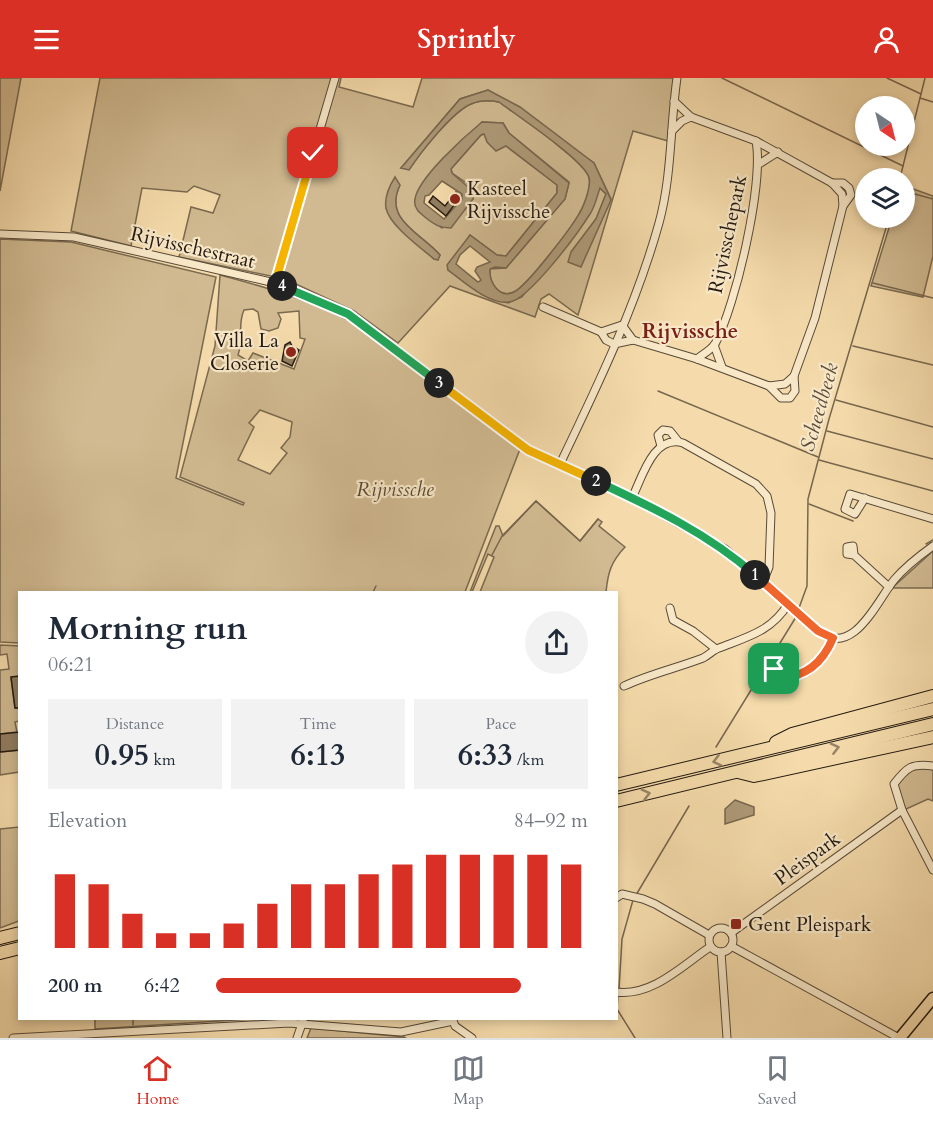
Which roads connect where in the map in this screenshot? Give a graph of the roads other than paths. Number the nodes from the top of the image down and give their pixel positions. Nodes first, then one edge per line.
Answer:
1 (335, 78) edge
2 (676, 78) edge
3 (674, 101) junction
4 (691, 117) junction
5 (672, 131) junction
6 (756, 141) junction
7 (778, 152) junction
8 (759, 164) junction
9 (0, 234) edge
10 (275, 283) junction
11 (543, 307) dead end
12 (622, 325) junction
13 (601, 332) junction
14 (633, 340) junction
15 (614, 344) junction
16 (714, 345) junction
17 (697, 359) junction
18 (722, 367) junction
19 (794, 376) junction
20 (769, 386) junction
21 (678, 441) junction
22 (661, 446) junction
23 (560, 464) junction
24 (632, 498) junction
25 (864, 498) dead end
26 (933, 519) edge
27 (933, 546) edge
28 (854, 555) dead end
29 (763, 582) junction
30 (889, 587) junction
31 (788, 604) junction
32 (670, 608) dead end
33 (833, 638) junction
34 (716, 649) junction
35 (796, 675) dead end
36 (624, 686) dead end
37 (933, 696) edge
38 (933, 709) edge
39 (933, 724) edge
40 (933, 737) edge
41 (759, 751) junction
42 (933, 766) edge
43 (737, 772) junction
44 (618, 786) edge
45 (618, 801) edge
46 (902, 810) junction
47 (933, 870) edge
48 (618, 897) edge
49 (731, 933) junction
50 (18, 934) edge
51 (709, 935) junction
52 (0, 938) edge
53 (731, 946) junction
54 (710, 947) junction
55 (18, 948) edge
56 (721, 952) junction
57 (0, 953) edge
58 (620, 992) edge
59 (933, 998) edge
60 (933, 1007) edge
61 (452, 1020) edge
62 (303, 1021) edge
63 (13, 1038) edge
64 (297, 1038) edge
65 (472, 1038) edge
66 (727, 1038) edge
67 (899, 1038) edge
68 (907, 1038) edge

1 - 10 street
2 - 3 street
3 - 4 street
3 - 5 street
4 - 5 street
4 - 6 street
5 - 12 street
6 - 7 street
6 - 8 street, Rijvisschepark
7 - 8 street, Rijvisschepark
7 - 19 street
8 - 16 street, Rijvisschepark
9 - 10 street, Rijvisschestraat
10 - 23 street, Rijvisschestraat
11 - 13 street
12 - 13 street
12 - 14 street
12 - 15 street
13 - 15 street
14 - 15 street
14 - 17 street
15 - 23 street
16 - 17 street
16 - 18 street
17 - 18 street
18 - 20 street
19 - 20 street
19 - 20 street
21 - 22 street
21 - 22 street
21 - 29 street
22 - 24 street
23 - 24 street, Rijvisschestraat
24 - 29 street, Rijvisschestraat
25 - 26 street
27 - 30 street
28 - 30 street
29 - 31 street, Rijvisschestraat
30 - 33 street
31 - 33 street, Rijvisschestraat
31 - 34 street
32 - 34 street
33 - 35 street
34 - 36 street
37 - 41 highway
38 - 41 highway
43 -> 39 highway
40 - 43 highway
41 -> 44 highway
42 - 46 street
45 -> 43 highway
46 - 47 street
46 - 49 street, Pleispark
48 - 51 street
49 - 51 street
49 - 53 street
50 - 52 highway
51 - 54 street
53 - 56 street
53 - 67 street
54 - 56 street
54 - 58 street
55 - 57 highway
56 - 66 street
59 - 67 main road
60 - 68 main road
61 - 62 street
61 - 65 street
62 - 63 street
62 - 64 street

